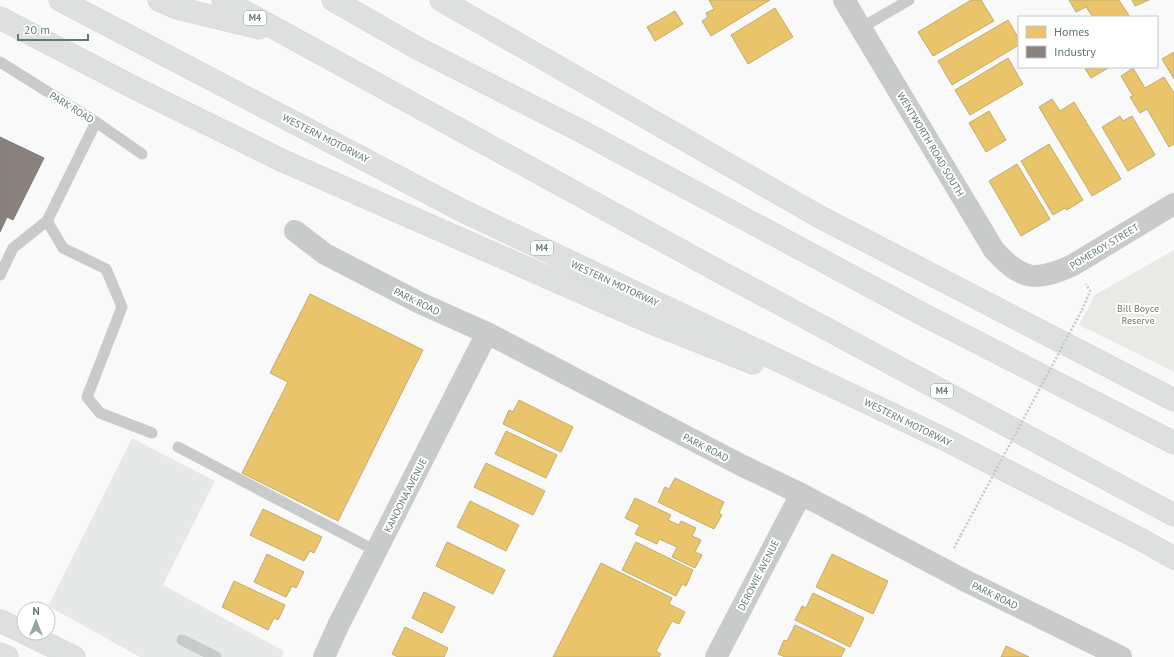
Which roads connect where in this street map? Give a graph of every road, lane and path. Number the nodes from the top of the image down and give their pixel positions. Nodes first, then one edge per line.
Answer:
1 (60, 0) edge
2 (159, 0) edge
3 (223, 0) edge
4 (333, 0) edge
5 (441, 0) edge
6 (844, 0) edge
7 (909, 0) edge
8 (0, 18) edge
9 (861, 28) junction
10 (287, 35) junction
11 (0, 62) edge
12 (96, 122) junction
13 (142, 154) dead end
14 (1174, 204) edge
15 (46, 221) junction
16 (295, 231) dead end
17 (0, 275) edge
18 (1029, 276) joint
19 (1082, 310) dead end
20 (487, 334) junction
21 (1174, 400) edge
22 (152, 433) dead end
23 (944, 439) junction
24 (1174, 443) edge
25 (178, 447) dead end
26 (801, 494) junction
27 (1174, 514) edge
28 (961, 535) dead end
29 (376, 551) junction
30 (1174, 558) edge
31 (0, 621) edge
32 (16, 629) edge
33 (182, 640) dead end
34 (41, 641) edge
35 (0, 654) edge
36 (1114, 655) edge
37 (7, 657) edge
38 (74, 657) edge
39 (216, 657) edge
40 (324, 657) edge
41 (716, 657) edge

1 - 23 highway, WESTERN MOTORWAY / M4
2 - 10 highway
3 - 10 highway, M4
4 - 24 highway
5 - 21 highway
6 - 9 street, WENTWORTH ROAD SOUTH
7 - 9 lane
8 - 23 highway
9 - 18 street, WENTWORTH ROAD SOUTH
10 - 27 highway, M4
11 - 12 lane, PARK ROAD
12 - 13 lane, PARK ROAD
12 - 15 lane
14 - 18 street, POMEROY STREET
15 - 17 lane
15 - 22 lane
16 - 20 street, PARK ROAD
19 - 28 path, bridge
20 - 26 street, PARK ROAD
20 - 29 street, KANOONA AVENUE
23 - 30 highway, WESTERN MOTORWAY
25 - 29 lane
26 - 36 street, PARK ROAD
26 - 41 street, DEROWIE AVENUE
29 - 40 street, KANOONA AVENUE
31 - 32 highway
33 - 39 lane
34 - 38 highway
35 - 37 highway

